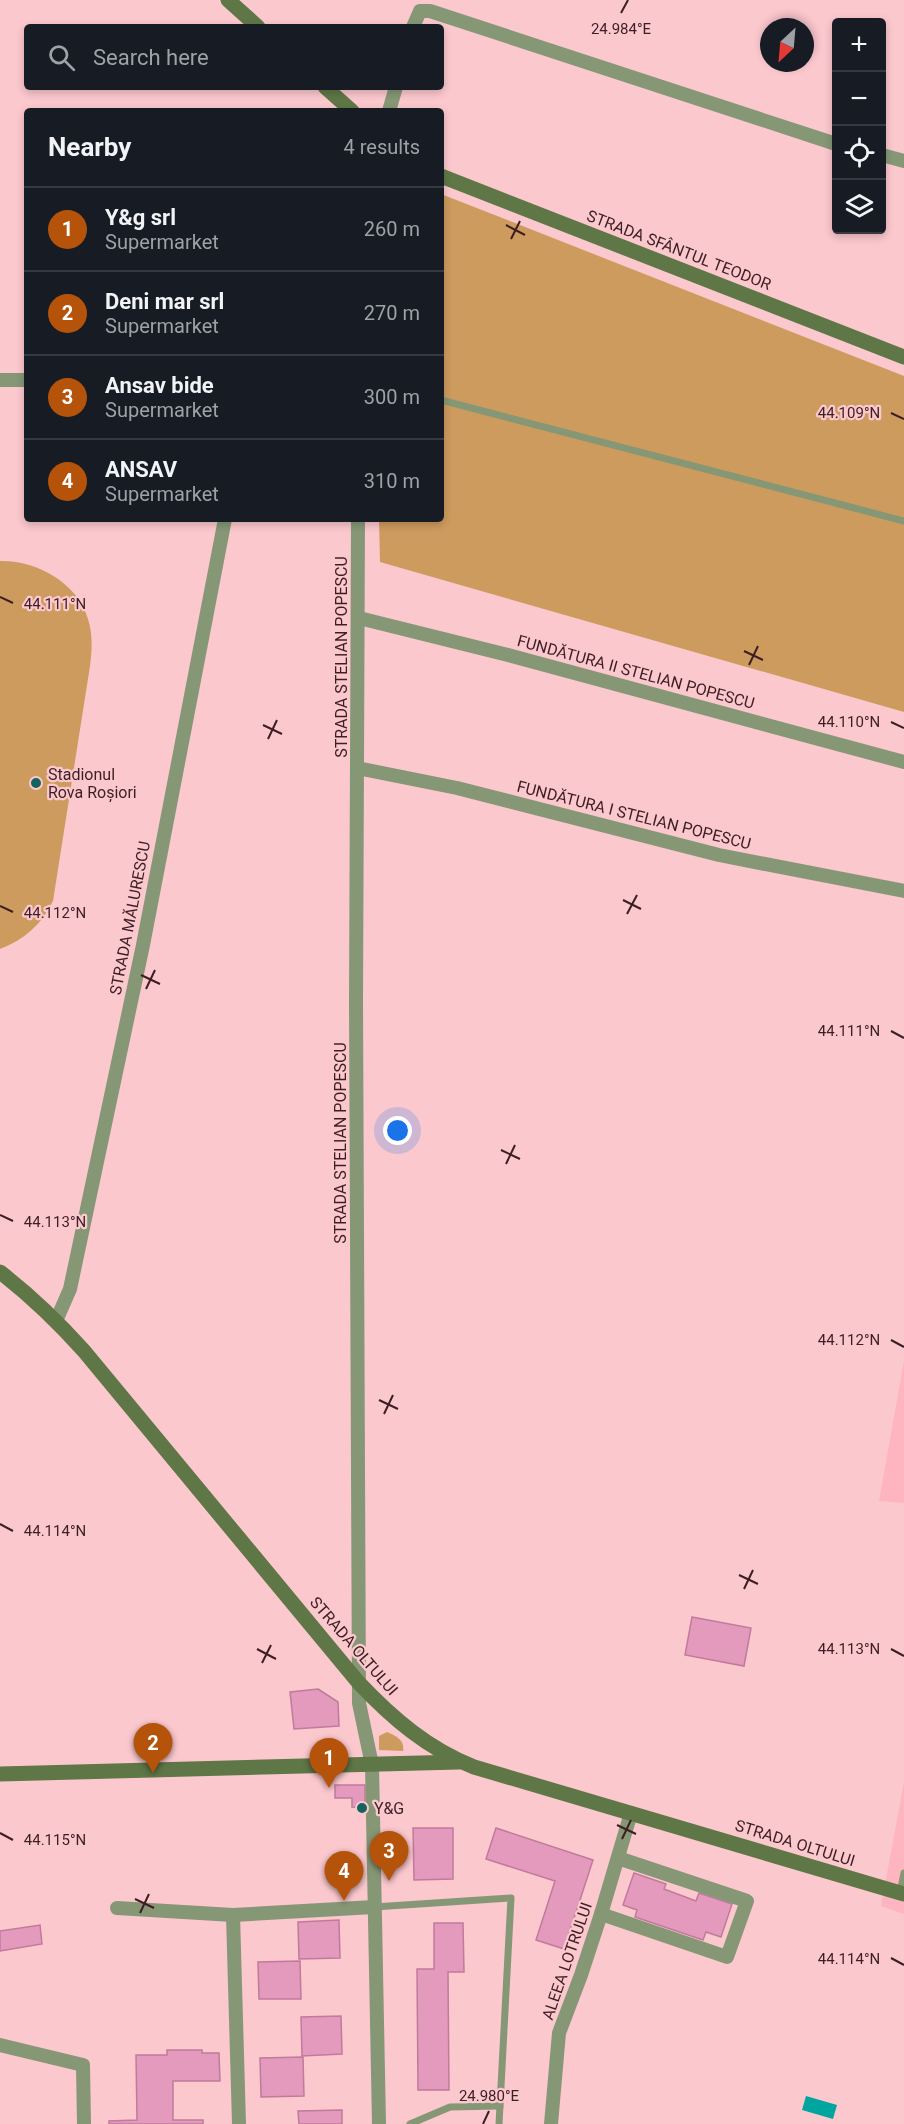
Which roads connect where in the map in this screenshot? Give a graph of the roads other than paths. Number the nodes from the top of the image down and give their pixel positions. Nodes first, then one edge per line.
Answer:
1 (228, 0) edge
2 (255, 24) edge
3 (414, 24) edge
4 (328, 90) edge
5 (395, 90) edge
6 (349, 108) edge
7 (390, 108) edge
8 (832, 142) edge
9 (886, 156) edge
10 (904, 161) edge
11 (444, 177) edge
12 (904, 357) edge
13 (0, 380) edge
14 (24, 380) edge
15 (444, 401) edge
16 (904, 521) edge
17 (224, 522) edge
18 (358, 522) edge
19 (359, 618) junction
20 (904, 762) edge
21 (357, 768) junction
22 (904, 891) edge
23 (0, 1272) edge
24 (56, 1321) junction
25 (358, 1683) junction
26 (461, 1762) junction
27 (372, 1765) junction
28 (0, 1774) edge
29 (631, 1813) junction
30 (618, 1858) junction
31 (904, 1873) edge
32 (902, 1894) edge
33 (374, 1907) junction
34 (117, 1908) dead end
35 (601, 1914) junction
36 (233, 1915) junction
37 (0, 2045) edge
38 (500, 2106) junction
39 (84, 2124) edge
40 (238, 2124) edge
41 (379, 2124) edge
42 (410, 2124) edge
43 (499, 2124) edge
44 (551, 2124) edge

1 - 2 main road
3 - 8 street
4 - 6 main road
5 - 7 street
9 - 10 street
11 - 12 main road, STRADA SFÂNTUL TEODOR
13 - 14 street
15 - 16 lane
17 - 24 street, STRADA MĂLURESCU
18 - 19 street, STRADA STELIAN POPESCU
19 - 20 street, FUNDĂTURA II STELIAN POPESCU
19 - 21 street, STRADA STELIAN POPESCU
21 - 22 street, FUNDĂTURA I STELIAN POPESCU
21 - 25 street, STRADA STELIAN POPESCU
23 - 24 main road, STRADA OLTULUI
24 - 25 main road, STRADA OLTULUI
25 - 26 main road, STRADA OLTULUI
25 - 27 street, STRADA STELIAN POPESCU
26 - 27 main road
26 - 29 main road, STRADA OLTULUI
27 - 28 main road
27 - 33 street, STRADA STELIAN POPESCU
29 - 30 street, ALEEA LOTRULUI
29 - 32 main road, STRADA OLTULUI
30 - 35 street, ALEEA LOTRULUI
30 - 35 street
31 - 32 lane
33 - 36 street
33 - 38 lane
33 - 41 street, STRADA STELIAN POPESCU
34 - 36 street
35 - 44 street, ALEEA LOTRULUI
36 - 40 street
37 - 39 street
38 - 42 lane
38 - 43 lane

